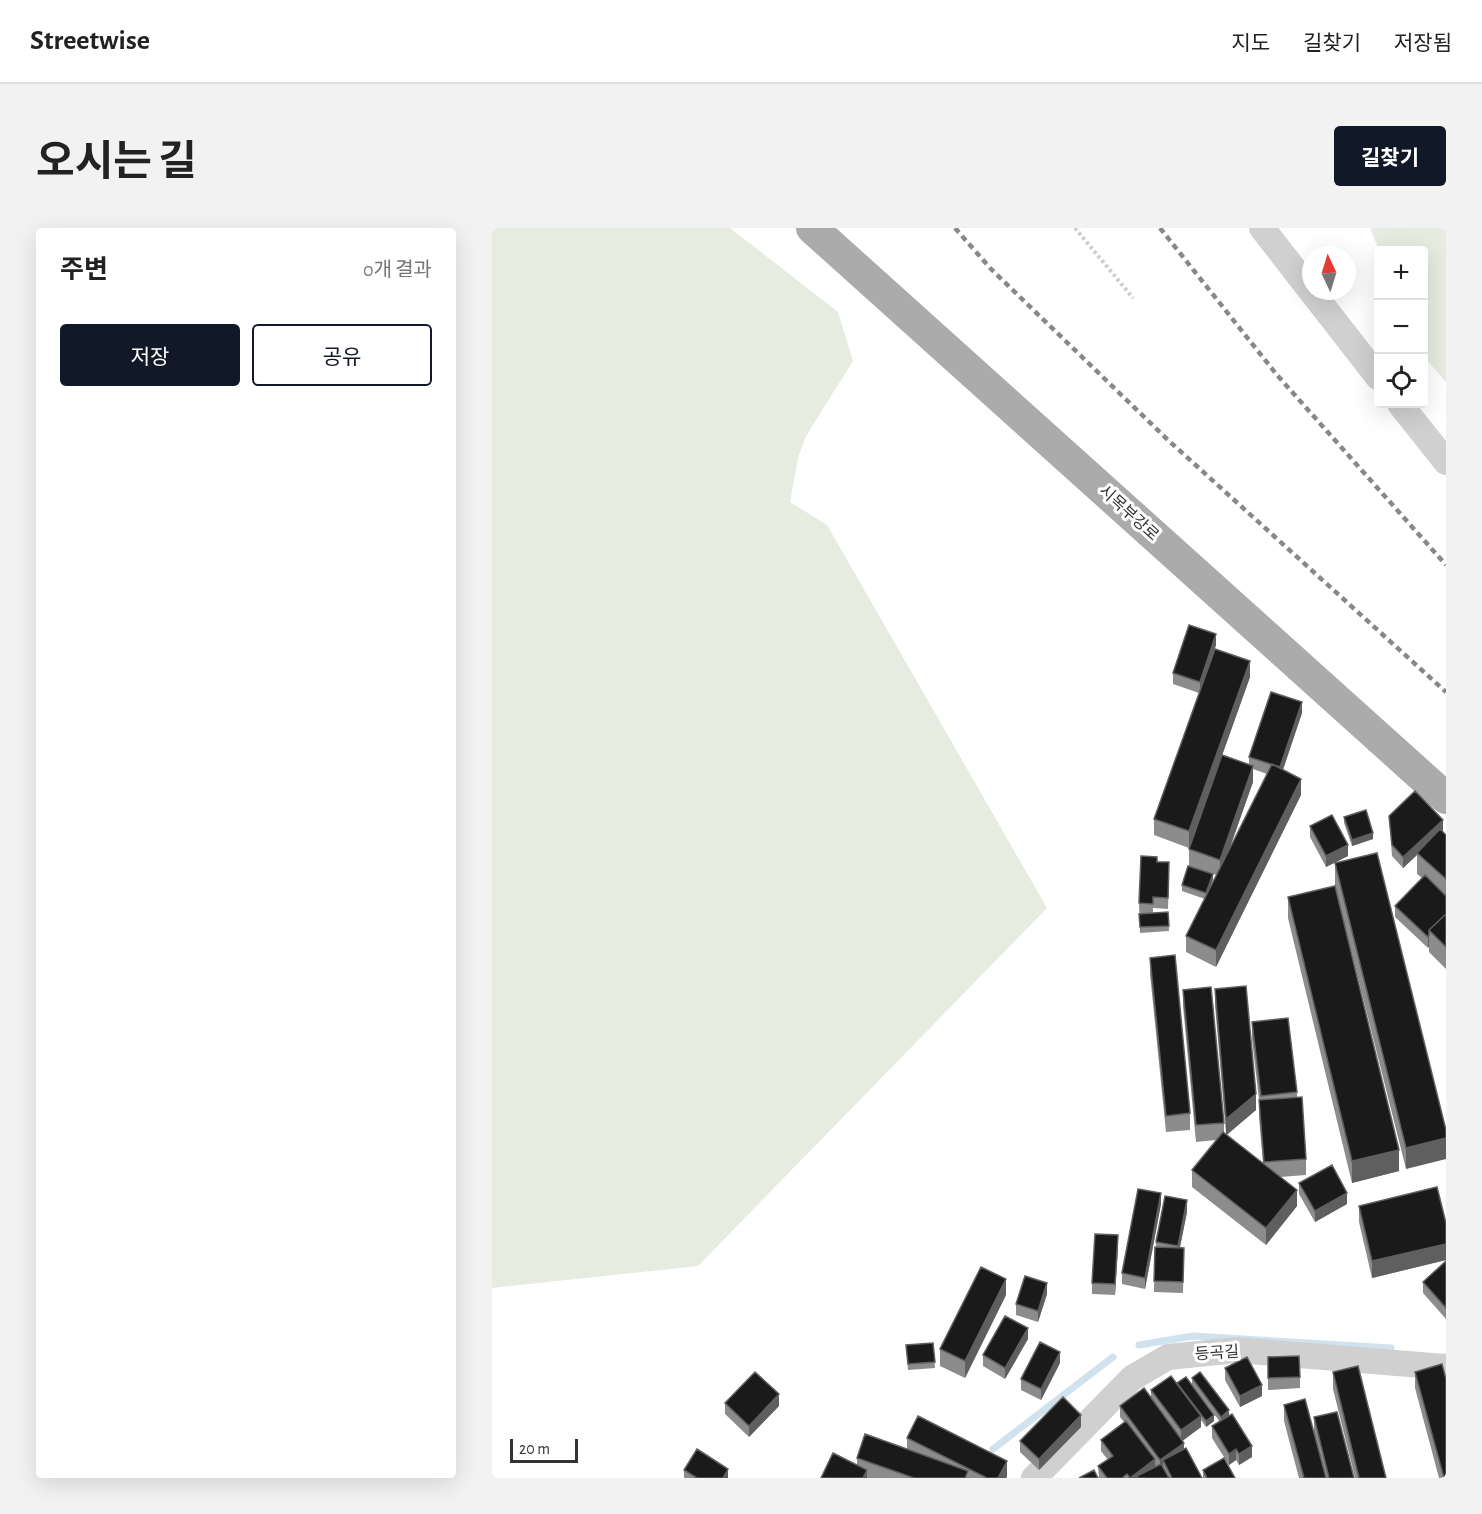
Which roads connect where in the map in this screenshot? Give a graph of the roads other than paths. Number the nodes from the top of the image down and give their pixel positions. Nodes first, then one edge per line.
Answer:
1 (812, 228) edge
2 (1263, 228) edge
3 (1374, 372) edge
4 (1403, 408) edge
5 (1446, 462) edge
6 (1446, 798) edge
7 (1446, 1366) edge
8 (1034, 1478) edge

1 - 6 main road, 시목부강로
2 - 3 street
4 - 5 street
7 - 8 street, 등곡길

